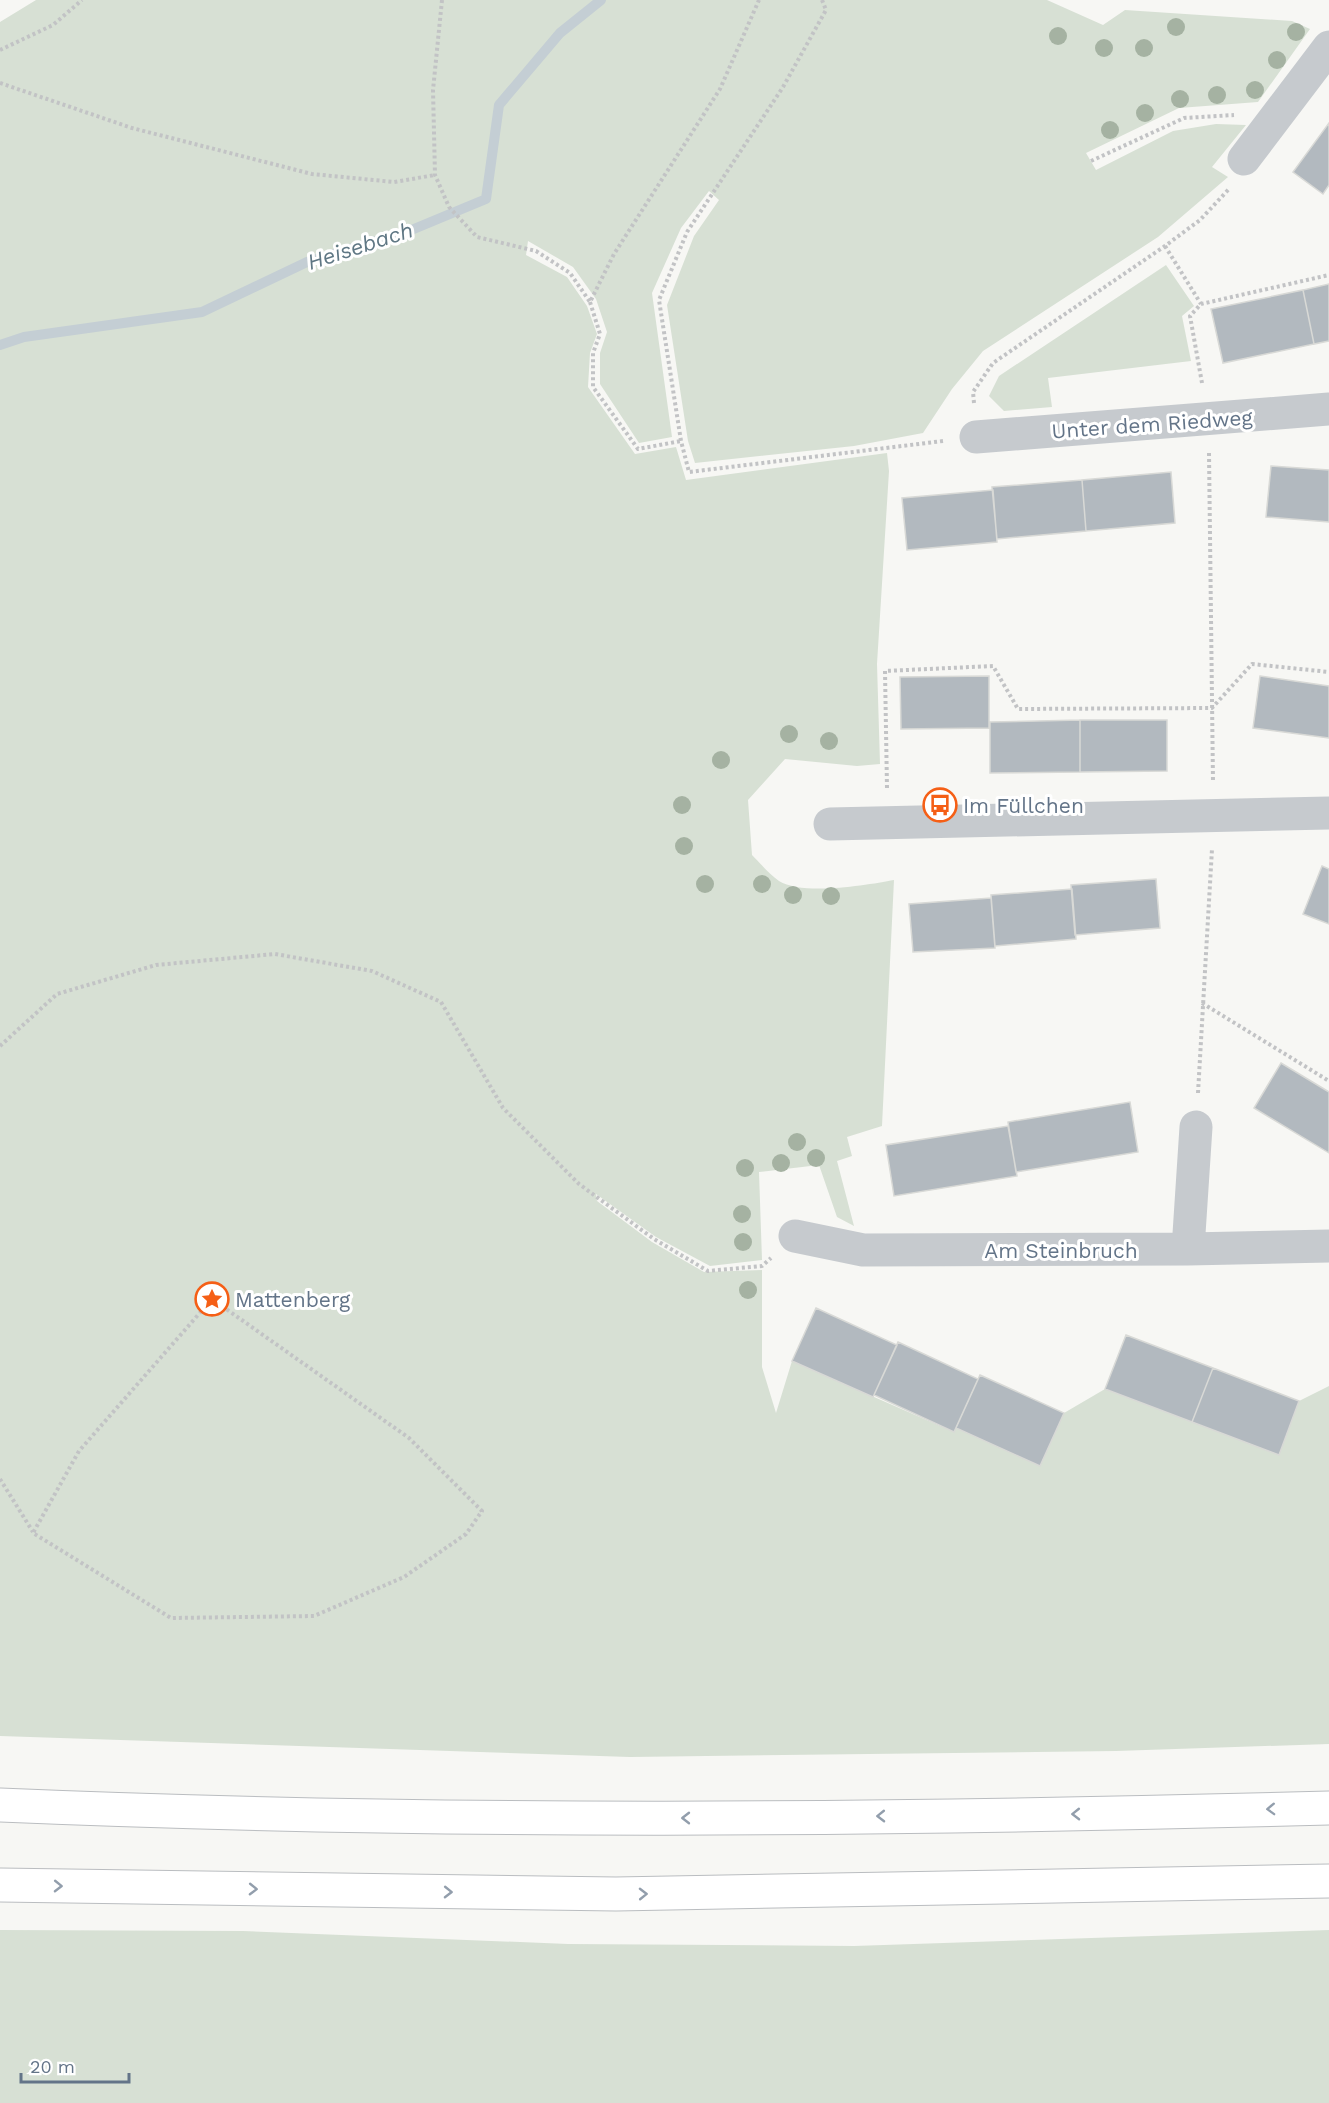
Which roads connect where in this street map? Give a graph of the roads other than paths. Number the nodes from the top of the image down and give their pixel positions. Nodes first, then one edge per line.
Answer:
1 (1329, 46) edge
2 (1244, 159) road end
3 (1329, 409) edge
4 (976, 437) road end
5 (1329, 813) edge
6 (830, 824) dead end
7 (1196, 1127) road end
8 (795, 1236) road end
9 (1329, 1246) edge
10 (1188, 1250) junction
11 (0, 1805) edge
12 (1329, 1808) edge
13 (1329, 1881) edge
14 (0, 1885) edge

1 - 2 street
3 - 4 street, Unter dem Riedweg
5 - 6 street
7 - 10 street
8 - 10 street, Am Steinbruch
9 - 10 street, Am Steinbruch
12 -> 11 highway
14 -> 13 highway

